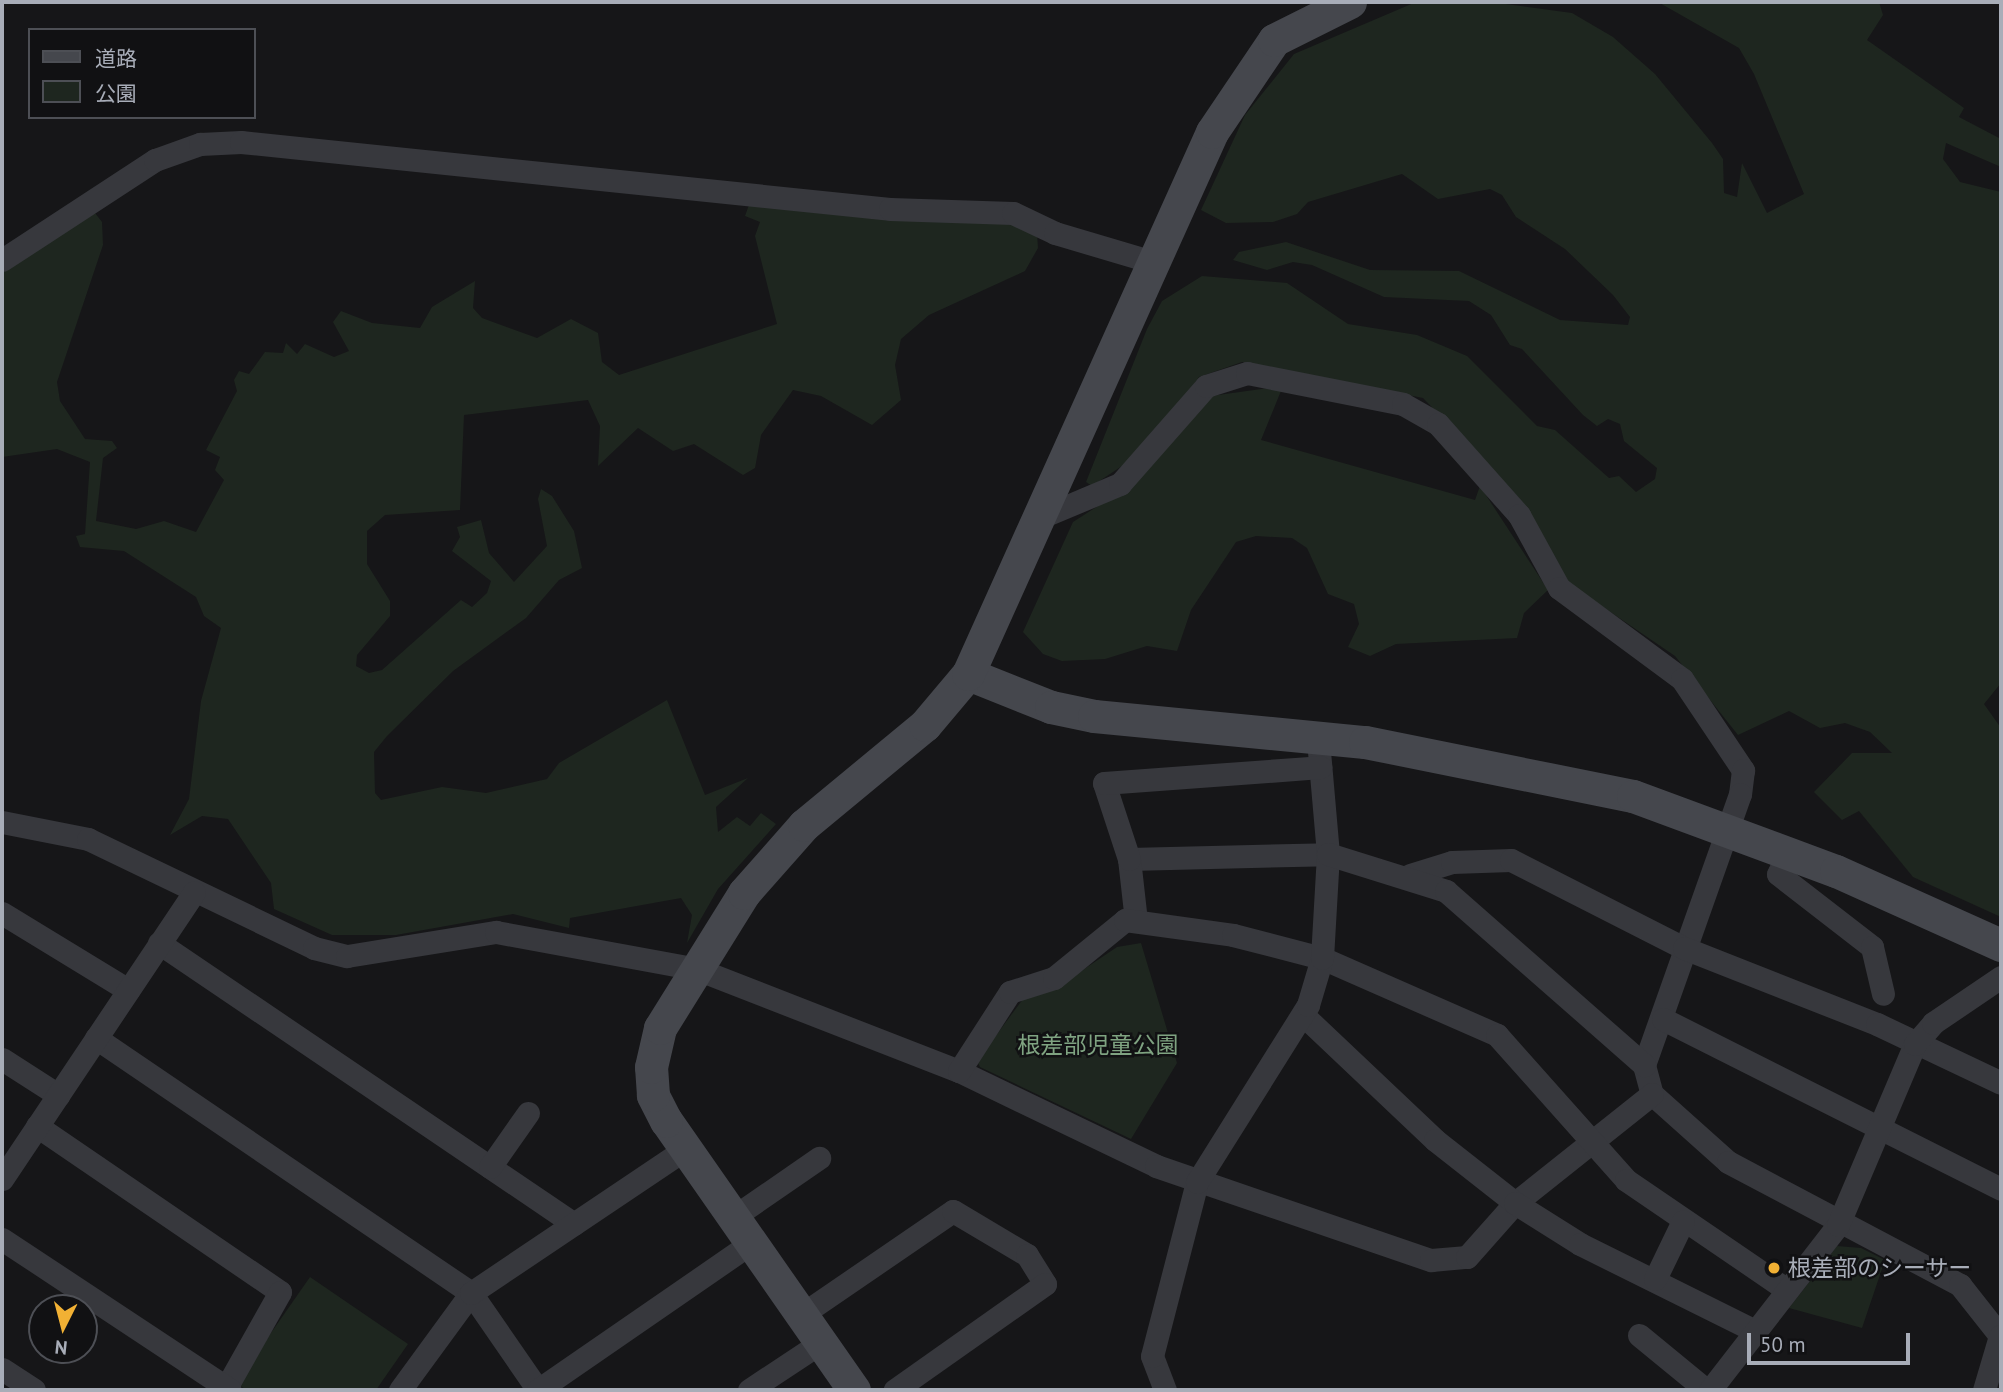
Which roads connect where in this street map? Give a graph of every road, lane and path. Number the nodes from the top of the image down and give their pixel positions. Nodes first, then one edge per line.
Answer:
1 (1350, 2) edge
2 (2, 260) edge
3 (1153, 262) junction
4 (1039, 518) junction
5 (968, 674) junction
6 (1319, 752) junction
7 (2, 822) edge
8 (1727, 827) junction
9 (1788, 852) junction
10 (1328, 854) junction
11 (1129, 859) junction
12 (1410, 875) junction
13 (194, 891) junction
14 (2, 913) edge
15 (1136, 921) junction
16 (159, 943) junction
17 (2001, 945) edge
18 (1684, 948) junction
19 (1322, 958) junction
20 (697, 969) junction
21 (2001, 977) edge
22 (128, 990) junction
23 (1883, 994) dead end
24 (1303, 1015) junction
25 (1663, 1019) junction
26 (96, 1038) junction
27 (1914, 1044) junction
28 (2, 1059) edge
29 (1644, 1065) junction
30 (959, 1070) junction
31 (2001, 1083) edge
32 (1652, 1094) junction
33 (58, 1095) junction
34 (528, 1112) dead end
35 (37, 1126) junction
36 (1879, 1131) junction
37 (1589, 1139) junction
38 (684, 1150) junction
39 (819, 1158) dead end
40 (490, 1167) junction
41 (2, 1179) edge
42 (1197, 1182) junction
43 (2001, 1189) edge
44 (1516, 1203) junction
45 (1683, 1221) junction
46 (574, 1224) junction
47 (1838, 1225) junction
48 (741, 1231) junction
49 (2, 1239) edge
50 (1656, 1279) junction
51 (1787, 1290) junction
52 (471, 1293) junction
53 (801, 1315) junction
54 (1755, 1331) junction
55 (1639, 1335) dead end
56 (2001, 1337) edge
57 (820, 1343) junction
58 (2, 1369) edge
59 (228, 1389) edge
60 (34, 1390) edge
61 (400, 1390) edge
62 (538, 1390) edge
63 (749, 1390) edge
64 (854, 1390) edge
65 (895, 1390) edge
66 (1165, 1390) edge
67 (1708, 1390) edge
68 (1984, 1390) edge

1 - 3 street
2 - 3 street
3 - 4 street
4 - 5 street
4 - 8 street
5 - 6 street
5 - 20 street
6 - 8 street
6 - 10 street
6 - 11 street
7 - 13 street
8 - 9 street
8 - 18 street
9 - 17 street
9 - 23 street
10 - 11 street
10 - 12 street
10 - 19 street
11 - 15 street
12 - 18 street
12 - 29 street
13 - 16 street
13 - 20 street
14 - 22 street
15 - 19 street
15 - 30 street
16 - 22 street
16 - 40 street
18 - 25 street
18 - 27 street
19 - 24 street
19 - 37 street
20 - 30 street
20 - 38 street
21 - 27 street
22 - 26 street
24 - 42 street
24 - 44 street
25 - 29 street
25 - 36 street
26 - 33 street
26 - 52 street
27 - 31 street
27 - 36 street
28 - 33 street
29 - 32 street
30 - 42 street
32 - 37 street
32 - 47 street
33 - 35 street
34 - 40 street
35 - 41 street
35 - 59 street
36 - 43 street
36 - 47 street
37 - 44 street
37 - 45 street
38 - 46 street
38 - 48 street
39 - 48 street
40 - 46 street
42 - 44 street
42 - 66 street
44 - 50 street
45 - 50 street
45 - 51 street
46 - 52 street
47 - 51 street
47 - 56 street
48 - 53 street
48 - 62 street
49 - 59 street
50 - 54 street
51 - 54 street
52 - 61 street
52 - 62 street
53 - 57 street
53 - 65 street
54 - 67 street
55 - 67 street
56 - 68 street
57 - 63 street
57 - 64 street
58 - 60 street

